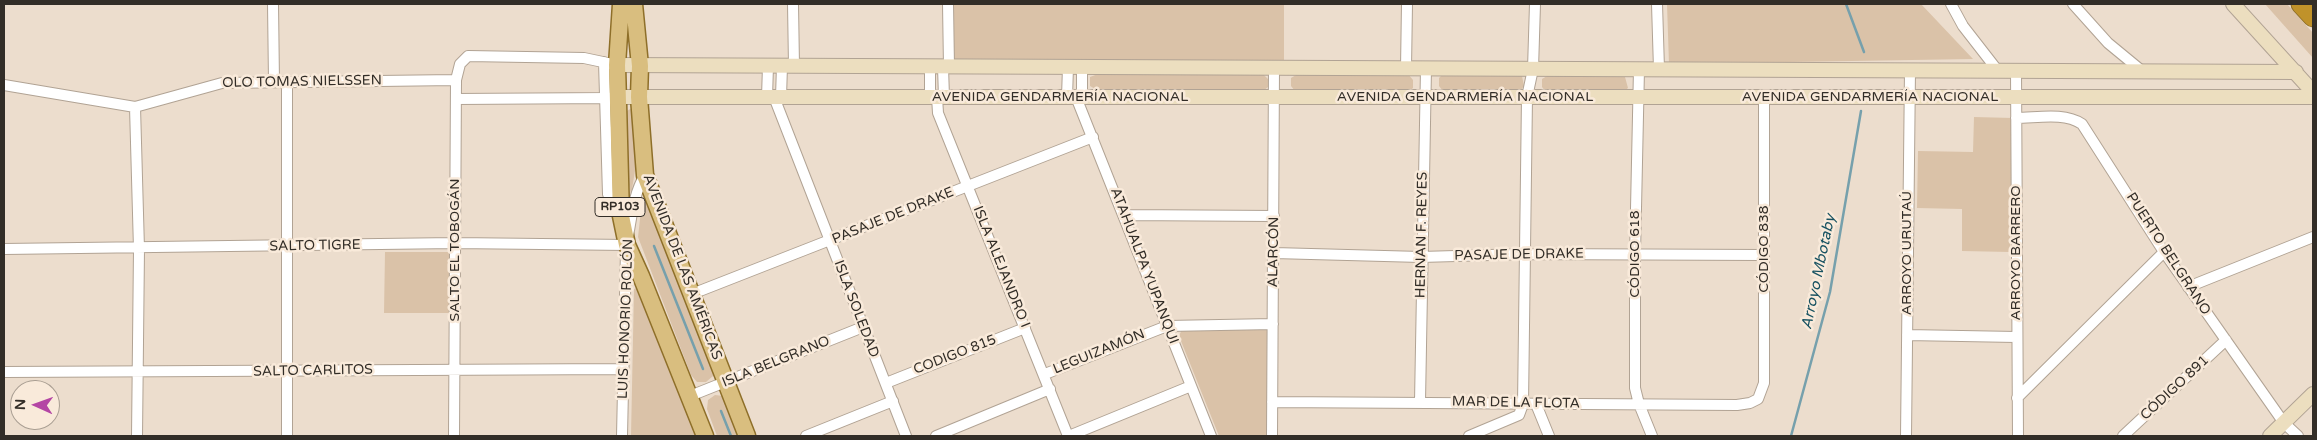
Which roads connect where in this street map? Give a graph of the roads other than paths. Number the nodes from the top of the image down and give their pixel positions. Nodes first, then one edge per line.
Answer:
1 (273, 4) edge
2 (621, 4) edge
3 (634, 4) edge
4 (793, 4) edge
5 (948, 4) edge
6 (1406, 4) edge
7 (1535, 4) edge
8 (1657, 4) edge
9 (1951, 4) edge
10 (2073, 4) edge
11 (2233, 4) edge
12 (2301, 4) edge
13 (2313, 17) edge
14 (610, 64) junction
15 (640, 66) junction
16 (781, 66) junction
17 (941, 67) junction
18 (1068, 67) junction
19 (1082, 67) junction
20 (1274, 68) junction
21 (1406, 68) junction
22 (1426, 68) junction
23 (1533, 69) junction
24 (1639, 69) junction
25 (1659, 69) junction
26 (1910, 70) junction
27 (1998, 71) junction
28 (2016, 71) junction
29 (2142, 71) junction
30 (2296, 72) junction
31 (456, 80) junction
32 (274, 82) junction
33 (287, 82) junction
34 (4, 85) edge
35 (2313, 92) edge
36 (639, 97) junction
37 (774, 97) junction
38 (937, 97) junction
39 (1075, 97) junction
40 (1275, 97) junction
41 (1527, 97) junction
42 (1637, 97) junction
43 (1764, 97) junction
44 (1908, 97) junction
45 (2016, 97) junction
46 (2313, 97) edge
47 (610, 98) junction
48 (1425, 98) junction
49 (456, 99) junction
50 (135, 107) junction
51 (2016, 118) junction
52 (1093, 137) junction
53 (646, 175) junction
54 (968, 186) junction
55 (1124, 215) junction
56 (1274, 216) junction
57 (625, 222) junction
58 (2313, 237) edge
59 (830, 241) junction
60 (455, 243) junction
61 (626, 245) junction
62 (288, 246) junction
63 (4, 249) edge
64 (139, 249) junction
65 (2164, 252) junction
66 (1274, 253) junction
67 (1525, 254) junction
68 (1635, 255) junction
69 (1764, 255) junction
70 (1421, 257) junction
71 (2188, 287) junction
72 (692, 294) junction
73 (1273, 324) junction
74 (863, 326) junction
75 (1167, 326) junction
76 (1026, 328) junction
77 (1907, 335) junction
78 (2016, 337) junction
79 (2226, 340) junction
80 (454, 369) junction
81 (623, 369) junction
82 (138, 371) junction
83 (4, 372) edge
84 (288, 372) junction
85 (1044, 374) junction
86 (726, 382) junction
87 (886, 383) junction
88 (1191, 386) junction
89 (1050, 389) junction
90 (2313, 394) edge
91 (690, 396) junction
92 (2017, 398) junction
93 (1758, 399) joint
94 (892, 401) junction
95 (1272, 402) junction
96 (1420, 402) junction
97 (1523, 404) junction
98 (1536, 404) junction
99 (1639, 404) junction
100 (2284, 423) junction
101 (137, 436) edge
102 (287, 436) edge
103 (454, 436) edge
104 (622, 436) edge
105 (705, 436) edge
106 (747, 436) edge
107 (806, 436) edge
108 (906, 436) edge
109 (936, 436) edge
110 (1069, 436) edge
111 (1210, 436) edge
112 (1272, 436) edge
113 (1469, 436) edge
114 (1549, 436) edge
115 (1652, 436) edge
116 (1906, 436) edge
117 (2018, 436) edge
118 (2123, 436) edge
119 (2270, 436) edge
120 (2298, 436) edge

1 - 32 street
2 - 14 main road, AVENIDA DE LAS AMÉRICAS / RP103
3 - 15 main road, AVENIDA DE LAS AMÉRICAS / RP103
4 - 16 street
5 - 17 street
6 - 21 street
7 - 23 street
8 - 25 street
9 - 27 street
10 - 29 street
11 - 30 street
12 - 13 highway
14 - 15 street, AVENIDA GENDARMERÍA NACIONAL
14 - 31 street, SALTO EL TOBOGÁN
14 - 47 main road, AVENIDA DE LAS AMÉRICAS / RP103
15 - 16 street, AVENIDA GENDARMERÍA NACIONAL
15 - 36 main road, AVENIDA DE LAS AMÉRICAS / RP103
16 - 17 street, AVENIDA GENDARMERÍA NACIONAL
16 - 37 street
17 - 18 street, AVENIDA GENDARMERÍA NACIONAL
17 - 38 street, ISLA ALEJANDRO I
18 - 19 street, AVENIDA GENDARMERÍA NACIONAL
18 - 39 street
19 - 20 street, AVENIDA GENDARMERÍA NACIONAL
19 - 39 street
20 - 21 street, AVENIDA GENDARMERÍA NACIONAL
20 - 40 street, ALARCÓN
21 - 22 street, AVENIDA GENDARMERÍA NACIONAL
22 - 23 street, AVENIDA GENDARMERÍA NACIONAL
22 - 48 street, HERNAN F. REYES
23 - 24 street, AVENIDA GENDARMERÍA NACIONAL
23 - 41 street
24 - 25 street, AVENIDA GENDARMERÍA NACIONAL
24 - 42 street, CÓDIGO 618
25 - 26 street, AVENIDA GENDARMERÍA NACIONAL
26 - 27 street, AVENIDA GENDARMERÍA NACIONAL
26 - 44 street, ARROYO URUTAÚ
27 - 28 street, AVENIDA GENDARMERÍA NACIONAL
28 - 29 street, AVENIDA GENDARMERÍA NACIONAL
28 - 45 street, ARROYO BARRERO
29 - 30 street, AVENIDA GENDARMERÍA NACIONAL
30 - 35 street
31 - 33 street, OLO TOMAS NIELSSEN
31 - 49 street, SALTO EL TOBOGÁN
32 - 33 street, OLO TOMAS NIELSSEN
32 - 50 street, OLO TOMAS NIELSSEN
33 - 62 street
34 - 50 street, OLO TOMAS NIELSSEN
36 - 37 street, AVENIDA GENDARMERÍA NACIONAL
36 - 47 street, AVENIDA GENDARMERÍA NACIONAL
36 - 53 main road, AVENIDA DE LAS AMÉRICAS / RP103
37 - 38 street, AVENIDA GENDARMERÍA NACIONAL
37 - 59 street, ISLA SOLEDAD
38 - 39 street, AVENIDA GENDARMERÍA NACIONAL
38 - 54 street, ISLA ALEJANDRO I
39 - 40 street, AVENIDA GENDARMERÍA NACIONAL
39 - 52 street, ATAHUALPA YUPANQUI
40 - 48 street, AVENIDA GENDARMERÍA NACIONAL
40 - 56 street, ALARCÓN
41 - 42 street, AVENIDA GENDARMERÍA NACIONAL
41 - 48 street, AVENIDA GENDARMERÍA NACIONAL
41 - 67 street
42 - 43 street, AVENIDA GENDARMERÍA NACIONAL
42 - 68 street, CÓDIGO 618
43 - 44 street, AVENIDA GENDARMERÍA NACIONAL
43 - 69 street, CÓDIGO 838
44 - 45 street, AVENIDA GENDARMERÍA NACIONAL
44 - 77 street, ARROYO URUTAÚ
45 - 46 street, AVENIDA GENDARMERÍA NACIONAL
45 - 51 street, ARROYO BARRERO
47 - 49 street
47 - 57 main road, AVENIDA DE LAS AMÉRICAS / RP103
48 - 70 street, HERNAN F. REYES
49 - 60 street, SALTO EL TOBOGÁN
50 - 64 street
51 - 65 street, PUERTO BELGRANO
51 - 78 street, ARROYO BARRERO
52 - 54 street, PASAJE DE DRAKE
52 - 55 street, ATAHUALPA YUPANQUI
53 - 57 street, LUIS HONORIO ROLÓN
53 - 72 main road, AVENIDA DE LAS AMÉRICAS / RP103
54 - 59 street, PASAJE DE DRAKE
54 - 76 street, ISLA ALEJANDRO I
55 - 56 street
55 - 75 street, ATAHUALPA YUPANQUI
56 - 66 street, ALARCÓN
57 - 61 main road, AVENIDA DE LAS AMÉRICAS / RP103
58 - 71 street
59 - 72 street, PASAJE DE DRAKE
59 - 74 street, ISLA SOLEDAD
60 - 61 street, SALTO TIGRE
60 - 62 street, SALTO TIGRE
60 - 80 street, SALTO EL TOBOGÁN
61 - 81 street, LUIS HONORIO ROLÓN
61 - 91 main road, AVENIDA DE LAS AMÉRICAS / RP103
62 - 64 street, SALTO TIGRE
62 - 84 street
63 - 64 street, SALTO TIGRE
64 - 82 street
65 - 71 street, PUERTO BELGRANO
65 - 92 street
66 - 70 street, PASAJE DE DRAKE
66 - 73 street, ALARCÓN
67 - 68 street, PASAJE DE DRAKE
67 - 70 street, PASAJE DE DRAKE
67 - 97 street
68 - 69 street, PASAJE DE DRAKE
68 - 99 street, CÓDIGO 618
69 - 93 street, CÓDIGO 838
70 - 96 street, HERNAN F. REYES
71 - 79 street, PUERTO BELGRANO
72 - 86 main road, AVENIDA DE LAS AMÉRICAS / RP103
73 - 75 street, LEGUIZAMÓN
73 - 95 street, ALARCÓN
74 - 86 street, ISLA BELGRANO
74 - 87 street, ISLA SOLEDAD
75 - 85 street, LEGUIZAMÓN
75 - 88 street, ATAHUALPA YUPANQUI
76 - 85 street, ISLA ALEJANDRO I
76 - 87 street, CODIGO 815
77 - 78 street
77 - 116 street, ARROYO URUTAÚ
78 - 92 street, ARROYO BARRERO
79 - 100 street, PUERTO BELGRANO
79 - 118 street, CÓDIGO 891
80 - 81 street, SALTO CARLITOS
80 - 84 street, SALTO CARLITOS
80 - 103 street, SALTO EL TOBOGÁN
81 - 104 street, LUIS HONORIO ROLÓN
82 - 83 street, SALTO CARLITOS
82 - 84 street, SALTO CARLITOS
82 - 101 street
84 - 102 street
85 - 89 street, ISLA ALEJANDRO I
86 - 91 street, ISLA BELGRANO
86 - 106 main road, AVENIDA DE LAS AMÉRICAS / RP103
87 - 94 street, ISLA SOLEDAD
88 - 110 street
88 - 111 street, ATAHUALPA YUPANQUI
89 - 109 street
89 - 110 street, ISLA ALEJANDRO I
90 - 100 street
91 - 105 main road, AVENIDA DE LAS AMÉRICAS / RP103
92 - 117 street, ARROYO BARRERO
93 - 99 street, MAR DE LA FLOTA
94 - 107 street
94 - 108 street, ISLA SOLEDAD
95 - 96 street, MAR DE LA FLOTA
95 - 112 street, ALARCÓN
96 - 97 street, MAR DE LA FLOTA
97 - 98 street, MAR DE LA FLOTA
97 - 113 street
98 - 99 street, MAR DE LA FLOTA
98 - 114 street
99 - 115 street, CÓDIGO 618
100 - 119 street
100 - 120 street, PUERTO BELGRANO

